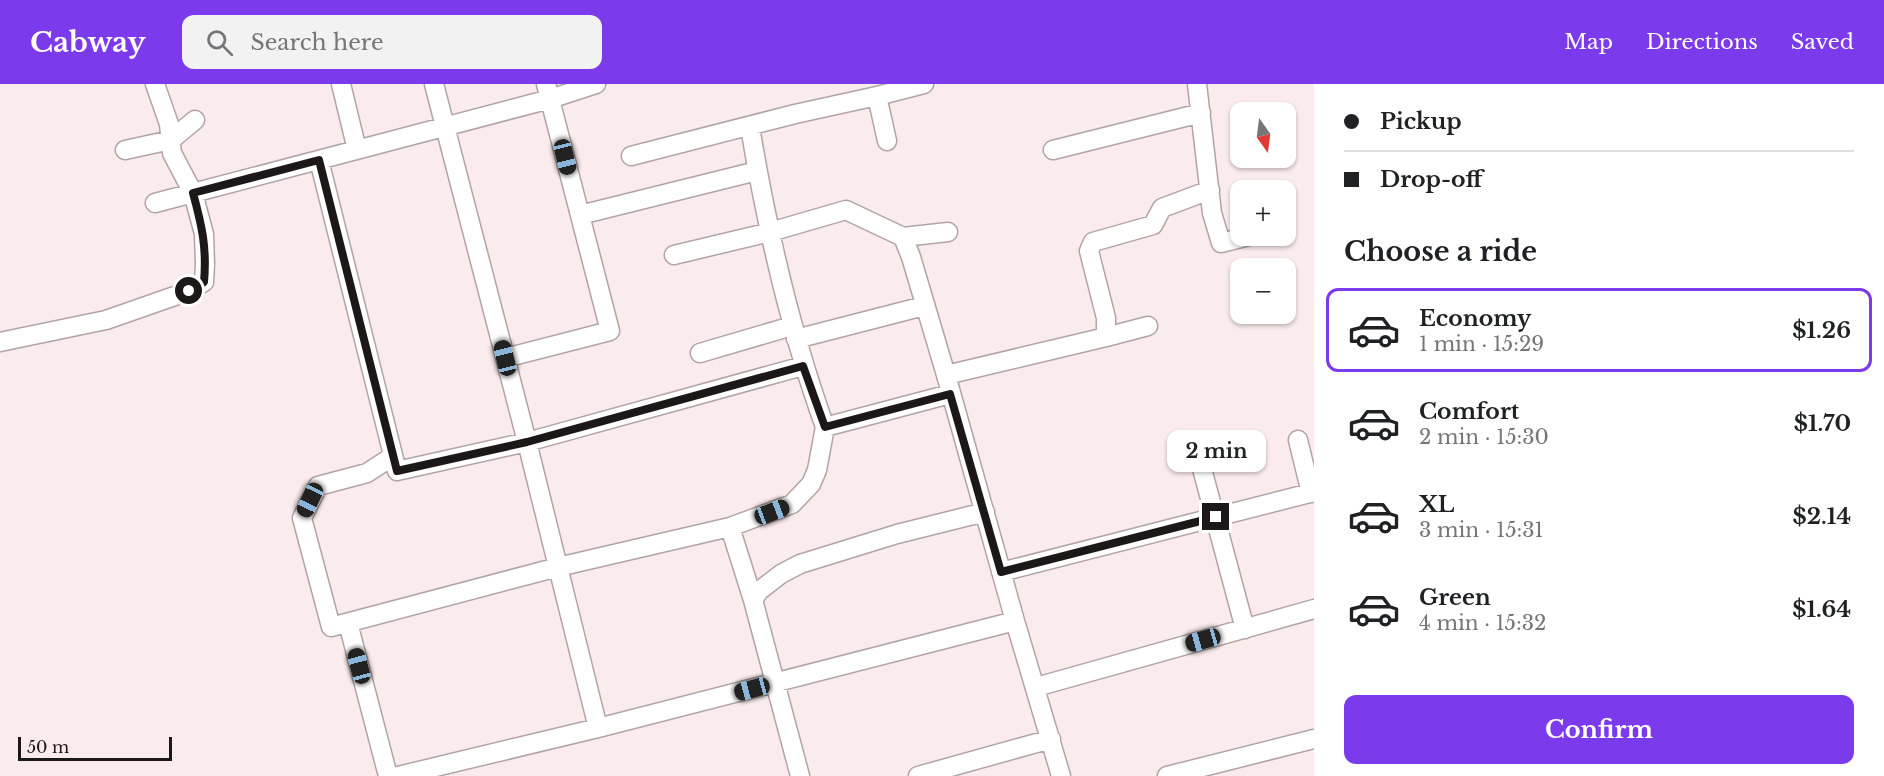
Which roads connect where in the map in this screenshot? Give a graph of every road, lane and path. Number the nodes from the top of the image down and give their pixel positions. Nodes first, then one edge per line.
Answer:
1 (154, 84) edge
2 (341, 84) edge
3 (434, 84) edge
4 (596, 84) edge
5 (924, 84) edge
6 (1197, 84) edge
7 (548, 91) edge
8 (877, 96) junction
9 (1202, 113) junction
10 (195, 120) dead end
11 (446, 127) junction
12 (750, 127) junction
13 (171, 140) junction
14 (887, 141) dead end
15 (125, 150) dead end
16 (357, 150) junction
17 (1053, 150) dead end
18 (631, 156) dead end
19 (319, 160) junction
20 (757, 171) junction
21 (1210, 190) junction
22 (193, 193) junction
23 (155, 203) dead end
24 (580, 215) junction
25 (770, 232) junction
26 (948, 232) dead end
27 (903, 237) junction
28 (1230, 241) edge
29 (674, 255) dead end
30 (924, 306) junction
31 (1148, 326) dead end
32 (794, 332) junction
33 (1106, 337) junction
34 (0, 342) edge
35 (700, 353) dead end
36 (505, 358) junction
37 (803, 366) junction
38 (946, 375) junction
39 (950, 394) junction
40 (825, 427) junction
41 (1298, 440) dead end
42 (527, 442) junction
43 (1197, 450) dead end
44 (393, 456) junction
45 (1312, 493) edge
46 (985, 512) junction
47 (1216, 517) junction
48 (730, 527) junction
49 (558, 567) junction
50 (1001, 572) junction
51 (753, 600) junction
52 (1314, 609) edge
53 (1015, 621) junction
54 (348, 623) junction
55 (1245, 629) junction
56 (774, 683) junction
57 (1036, 687) junction
58 (598, 728) junction
59 (1051, 739) junction
60 (1314, 739) edge
61 (388, 776) edge
62 (398, 776) edge
63 (800, 776) edge
64 (918, 776) edge
65 (1061, 776) edge
66 (1167, 776) edge

1 - 13 street
2 - 16 street
3 - 11 street
4 - 7 street
5 - 8 street
6 - 9 street
7 - 11 street
7 - 24 street
8 - 12 street
8 - 14 street
9 - 17 street
9 - 21 street
10 - 13 street
11 - 16 street
11 - 36 street
12 - 18 street
12 - 20 street
13 - 15 street
13 - 22 street
16 - 19 street
19 - 22 street
19 - 44 street
20 - 24 street
20 - 25 street
21 - 28 street
21 - 33 street
22 - 23 street
22 - 34 street
24 - 36 street
25 - 27 street
25 - 29 street
25 - 32 street
26 - 27 street
27 - 30 street
30 - 32 street
30 - 38 street
31 - 33 street
32 - 35 street
32 - 37 street
33 - 38 street
36 - 42 street
37 - 40 street
37 - 42 street
38 - 39 street
39 - 40 street
39 - 46 street
40 - 48 street
41 - 45 street
42 - 44 street
42 - 49 street
43 - 47 street
44 - 54 street
45 - 47 street
46 - 50 street
46 - 51 street
47 - 50 street
47 - 55 street
48 - 49 street
48 - 51 street
49 - 54 street
49 - 58 street
50 - 53 street
51 - 56 street
52 - 55 street
53 - 56 street
53 - 57 street
54 - 61 street
55 - 57 street
56 - 58 street
56 - 63 street
57 - 59 street
58 - 62 street
59 - 64 street
59 - 65 street
60 - 66 street

